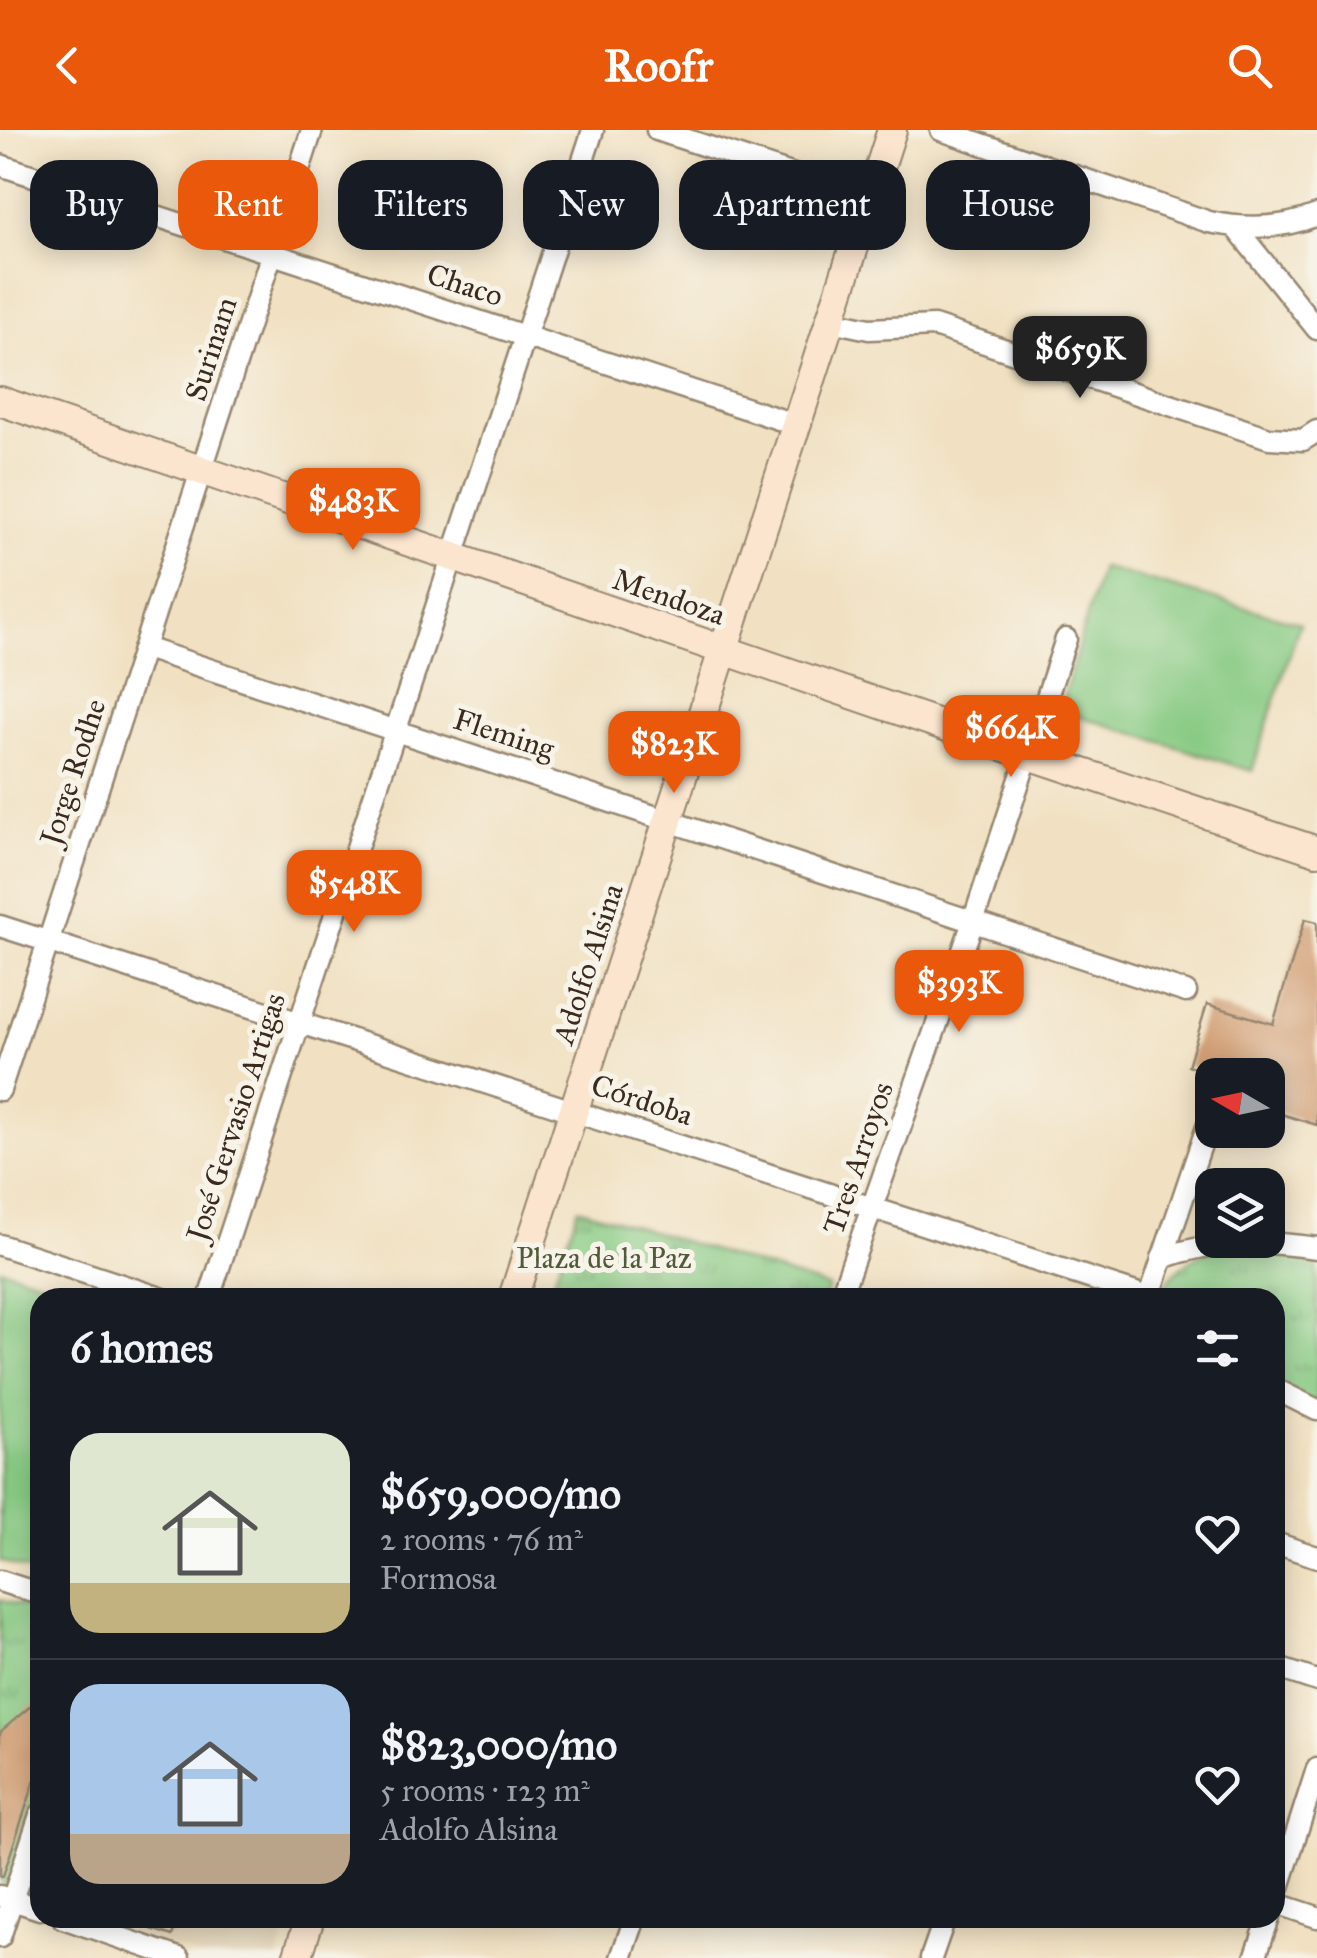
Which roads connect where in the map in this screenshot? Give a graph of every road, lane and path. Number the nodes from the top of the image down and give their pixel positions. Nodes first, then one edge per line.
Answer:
1 (312, 130) edge
2 (593, 130) edge
3 (657, 130) edge
4 (892, 130) edge
5 (941, 130) edge
6 (748, 160) edge
7 (883, 160) edge
8 (0, 165) edge
9 (1317, 215) edge
10 (1235, 227) junction
11 (854, 250) edge
12 (273, 254) junction
13 (831, 321) junction
14 (1317, 329) edge
15 (526, 336) junction
16 (0, 401) edge
17 (797, 425) junction
18 (1317, 431) edge
19 (203, 472) junction
20 (453, 557) junction
21 (1066, 640) dead end
22 (146, 648) junction
23 (724, 650) junction
24 (394, 730) junction
25 (1029, 756) junction
26 (669, 820) junction
27 (1317, 851) edge
28 (973, 922) junction
29 (0, 926) edge
30 (48, 943) junction
31 (1186, 992) dead end
32 (299, 1022) junction
33 (0, 1090) edge
34 (574, 1109) junction
35 (1200, 1148) edge
36 (872, 1208) junction
37 (0, 1245) edge
38 (1317, 1248) edge
39 (1162, 1258) junction
40 (131, 1288) edge
41 (212, 1288) edge
42 (516, 1288) edge
43 (844, 1288) edge
44 (1121, 1288) edge
45 (1152, 1288) edge
46 (1285, 1395) edge
47 (1317, 1410) edge
48 (1285, 1546) edge
49 (1317, 1557) edge
50 (0, 1581) edge
51 (30, 1591) edge
52 (1285, 1671) edge
53 (1317, 1681) edge
54 (1317, 1769) edge
55 (30, 1839) edge
56 (1285, 1870) edge
57 (6, 1898) edge
58 (1285, 1905) edge
59 (30, 1906) edge
60 (1317, 1917) edge
61 (92, 1928) edge
62 (307, 1928) edge
63 (632, 1928) edge
64 (942, 1928) edge
65 (1266, 1928) edge
66 (0, 1937) edge
67 (179, 1958) edge
68 (297, 1958) edge
69 (622, 1958) edge
70 (932, 1958) edge
71 (1255, 1958) edge

1 - 12 street, Surinam
2 - 15 street, José Gervasio Artigas
3 - 6 street
4 - 7 main road, Adolfo Alsina
5 - 10 street
8 - 12 street, Chaco
9 - 10 street
10 - 14 street
11 - 13 main road, Adolfo Alsina
12 - 15 street, Chaco
12 - 19 street, Surinam
13 - 17 main road, Adolfo Alsina
13 - 18 street
15 - 17 street, Chaco
15 - 20 street, José Gervasio Artigas
16 - 19 main road, Mendoza
17 - 23 main road, Adolfo Alsina
19 - 20 main road, Mendoza
19 - 22 street, Jorge Rodhe
20 - 23 main road, Mendoza
20 - 24 street, José Gervasio Artigas
21 - 25 street, Tres Arroyos
22 - 24 street, Fleming
22 - 30 street, Jorge Rodhe
23 - 25 main road, Mendoza
23 - 26 main road, Adolfo Alsina
24 - 26 street, Fleming
24 - 32 street, José Gervasio Artigas
25 - 27 main road, Mendoza
25 - 28 street, Tres Arroyos
26 - 28 street, Fleming
26 - 34 main road, Adolfo Alsina
28 - 31 street, Fleming
28 - 36 street, Tres Arroyos
29 - 30 street, Córdoba
30 - 32 street, Córdoba
30 - 33 street, Jorge Rodhe
32 - 34 street, Córdoba
32 - 41 street, José Gervasio Artigas
34 - 36 street, Córdoba
34 - 42 main road, Adolfo Alsina
35 - 39 street
36 - 43 street, Tres Arroyos
36 - 44 street, Córdoba
37 - 40 street
38 - 39 street
39 - 45 street
46 - 47 street
48 - 49 street
50 - 51 street
52 - 53 street
54 - 56 street
55 - 57 street
57 - 59 street
57 - 66 street
58 - 60 street
61 - 67 street
62 - 68 main road
63 - 69 street
64 - 70 street
65 - 71 street

